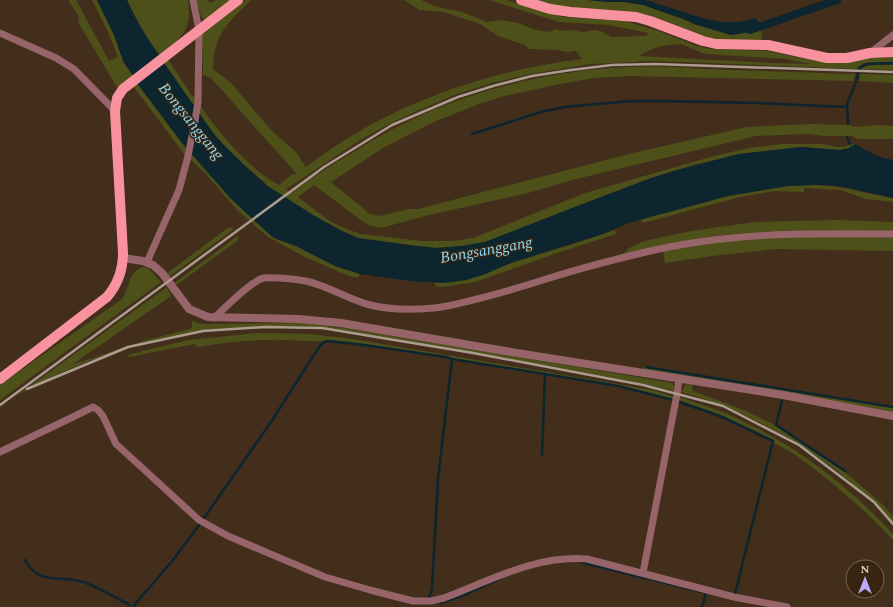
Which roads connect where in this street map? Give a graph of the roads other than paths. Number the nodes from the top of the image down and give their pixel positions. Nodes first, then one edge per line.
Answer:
1 (193, 0) edge
2 (238, 0) edge
3 (521, 0) edge
4 (199, 30) junction
5 (0, 33) edge
6 (893, 35) edge
7 (893, 52) edge
8 (870, 53) junction
9 (115, 111) junction
10 (893, 234) edge
11 (123, 258) junction
12 (147, 262) junction
13 (214, 318) junction
14 (0, 379) edge
15 (679, 379) junction
16 (893, 416) edge
17 (0, 452) edge
18 (643, 573) junction
19 (431, 601) junction
20 (438, 607) edge
21 (787, 607) edge

1 - 4 street
2 - 4 main road
3 - 8 main road
4 - 9 main road
4 - 12 street
5 - 9 street
6 - 8 street
7 - 8 main road
9 - 11 main road
10 - 13 street
11 - 12 street
11 - 14 main road
12 - 13 street
13 - 15 street
15 - 16 street
15 - 18 street
17 - 19 street
18 - 19 street
18 - 21 street
19 - 20 street

